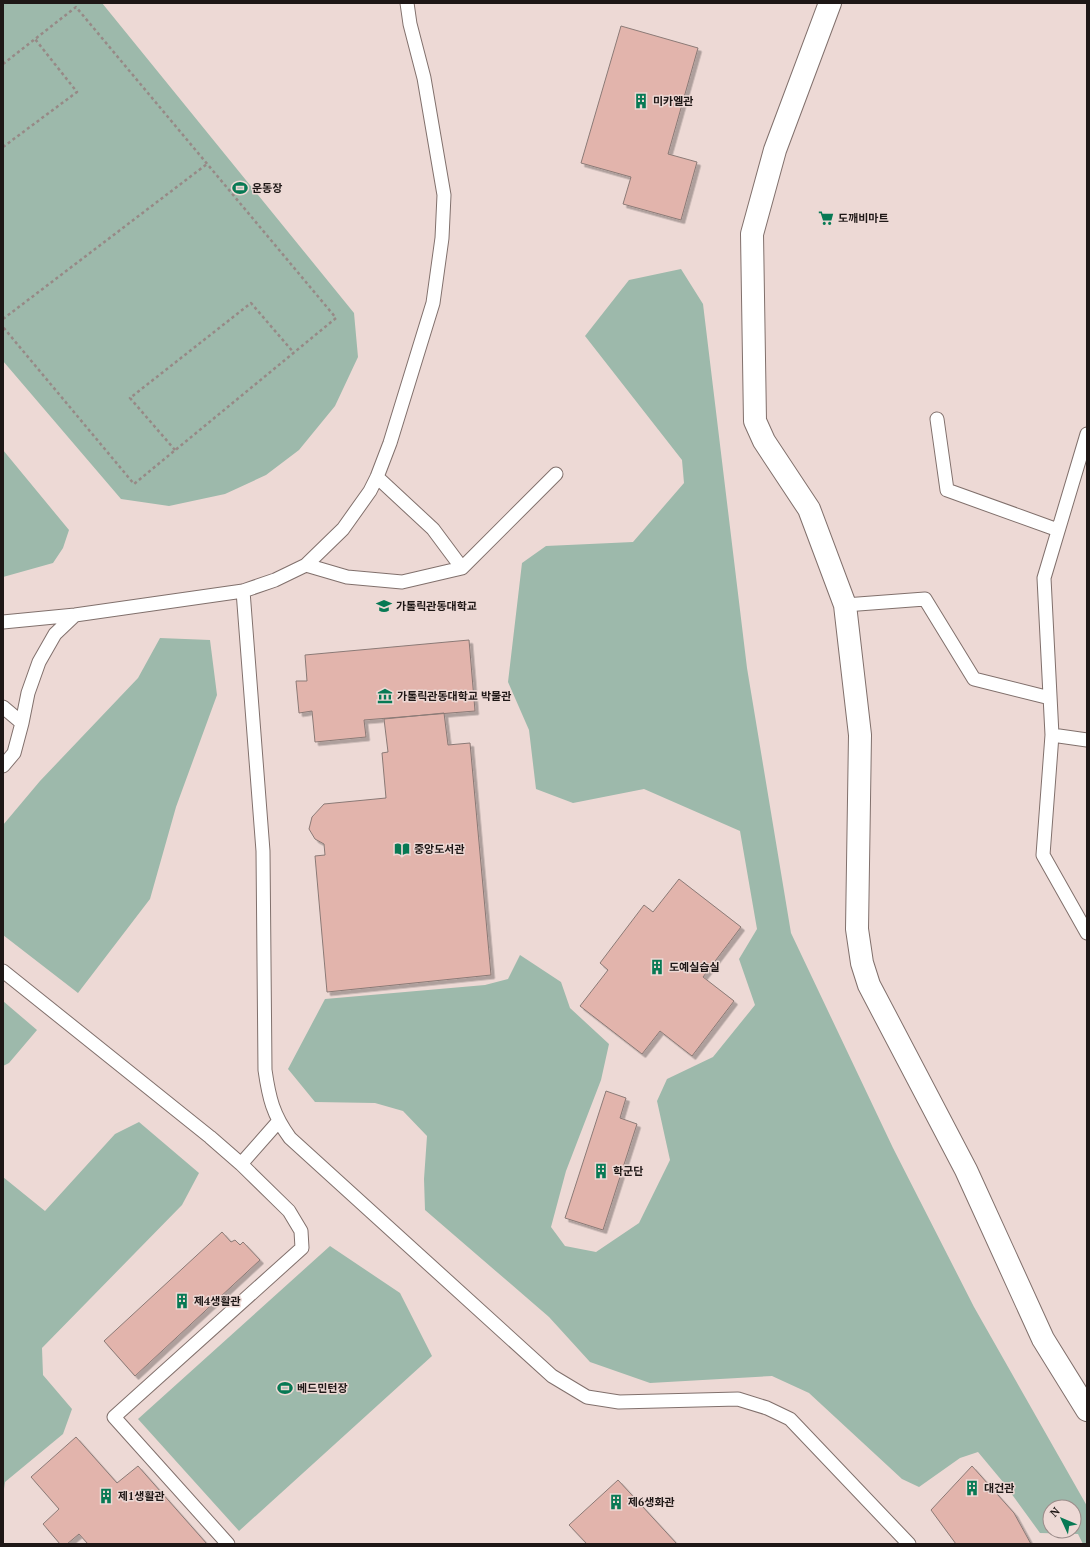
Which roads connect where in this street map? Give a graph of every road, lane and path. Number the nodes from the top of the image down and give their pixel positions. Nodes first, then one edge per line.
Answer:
1 (407, 3) edge
2 (830, 3) edge
3 (35, 39) junction
4 (3, 64) edge
5 (3, 147) edge
6 (207, 164) junction
7 (3, 319) edge
8 (3, 327) edge
9 (294, 353) junction
10 (937, 419) dead end
11 (1087, 434) edge
12 (175, 450) junction
13 (556, 474) dead end
14 (378, 477) junction
15 (1058, 530) junction
16 (306, 564) junction
17 (462, 568) junction
18 (243, 591) junction
19 (845, 605) junction
20 (75, 615) junction
21 (3, 622) edge
22 (1050, 698) junction
23 (3, 707) edge
24 (22, 723) junction
25 (1052, 735) junction
26 (1087, 740) edge
27 (3, 766) edge
28 (1087, 932) edge
29 (3, 970) edge
30 (278, 1122) junction
31 (241, 1164) junction
32 (1087, 1410) edge
33 (228, 1544) edge
34 (909, 1544) edge

1 - 14 lane
2 - 19 street
3 - 4 path
3 - 5 path
3 - 6 path
6 - 7 path
6 - 9 path
8 - 12 path
9 - 12 path
9 - 12 path
10 - 15 lane
11 - 15 lane
13 - 17 lane
14 - 16 lane
14 - 17 lane
15 - 22 lane
16 - 17 lane
16 - 18 lane
18 - 20 lane
18 - 30 lane
19 - 22 lane
19 - 32 street
20 - 21 lane
20 - 24 lane
22 - 25 lane
23 - 24 lane
24 - 27 lane
25 - 26 lane
25 - 28 lane
29 - 31 lane
30 - 31 lane
30 - 34 lane
31 - 33 lane

